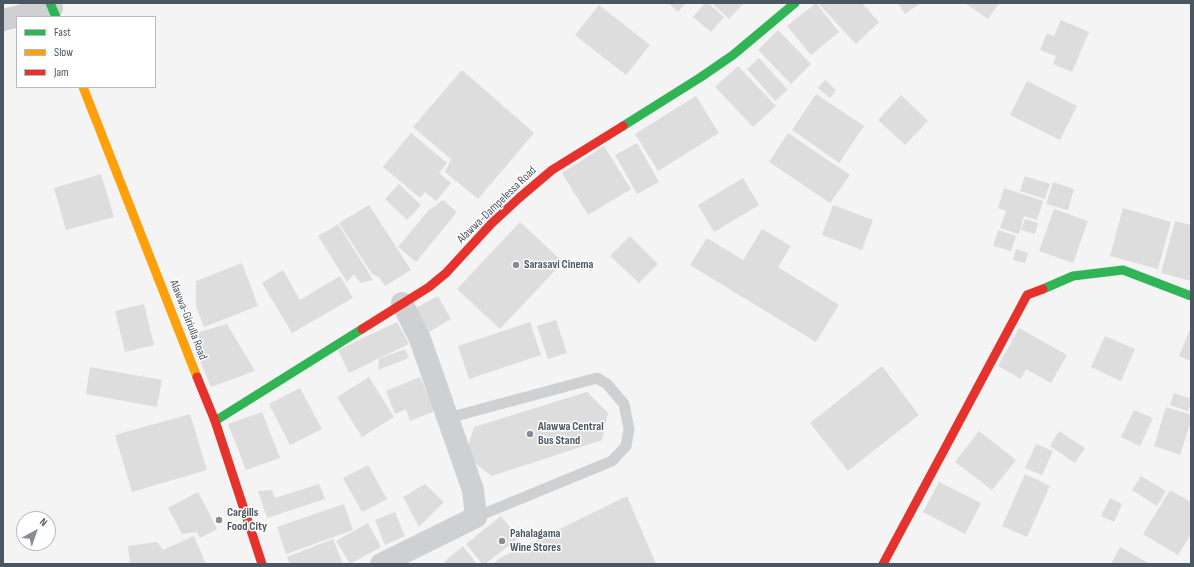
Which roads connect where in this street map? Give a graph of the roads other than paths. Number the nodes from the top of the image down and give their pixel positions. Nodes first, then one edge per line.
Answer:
1 (795, 3) edge
2 (53, 9) edge
3 (21, 16) edge
4 (16, 17) edge
5 (3, 20) edge
6 (84, 88) edge
7 (1191, 296) edge
8 (402, 303) junction
9 (448, 418) junction
10 (215, 421) junction
11 (476, 517) junction
12 (262, 564) edge
13 (381, 564) edge
14 (883, 564) edge

1 - 8 main road, Alawwa-Dampelessa Road
2 - 3 street
4 - 5 street
6 - 10 main road, Alawwa-Giriulla Road
7 - 14 main road
8 - 9 street
8 - 10 main road, Alawwa-Dampelessa Road
9 - 11 street
9 - 11 lane
10 - 12 main road, Alawwa-Giriulla Road
11 - 13 street

